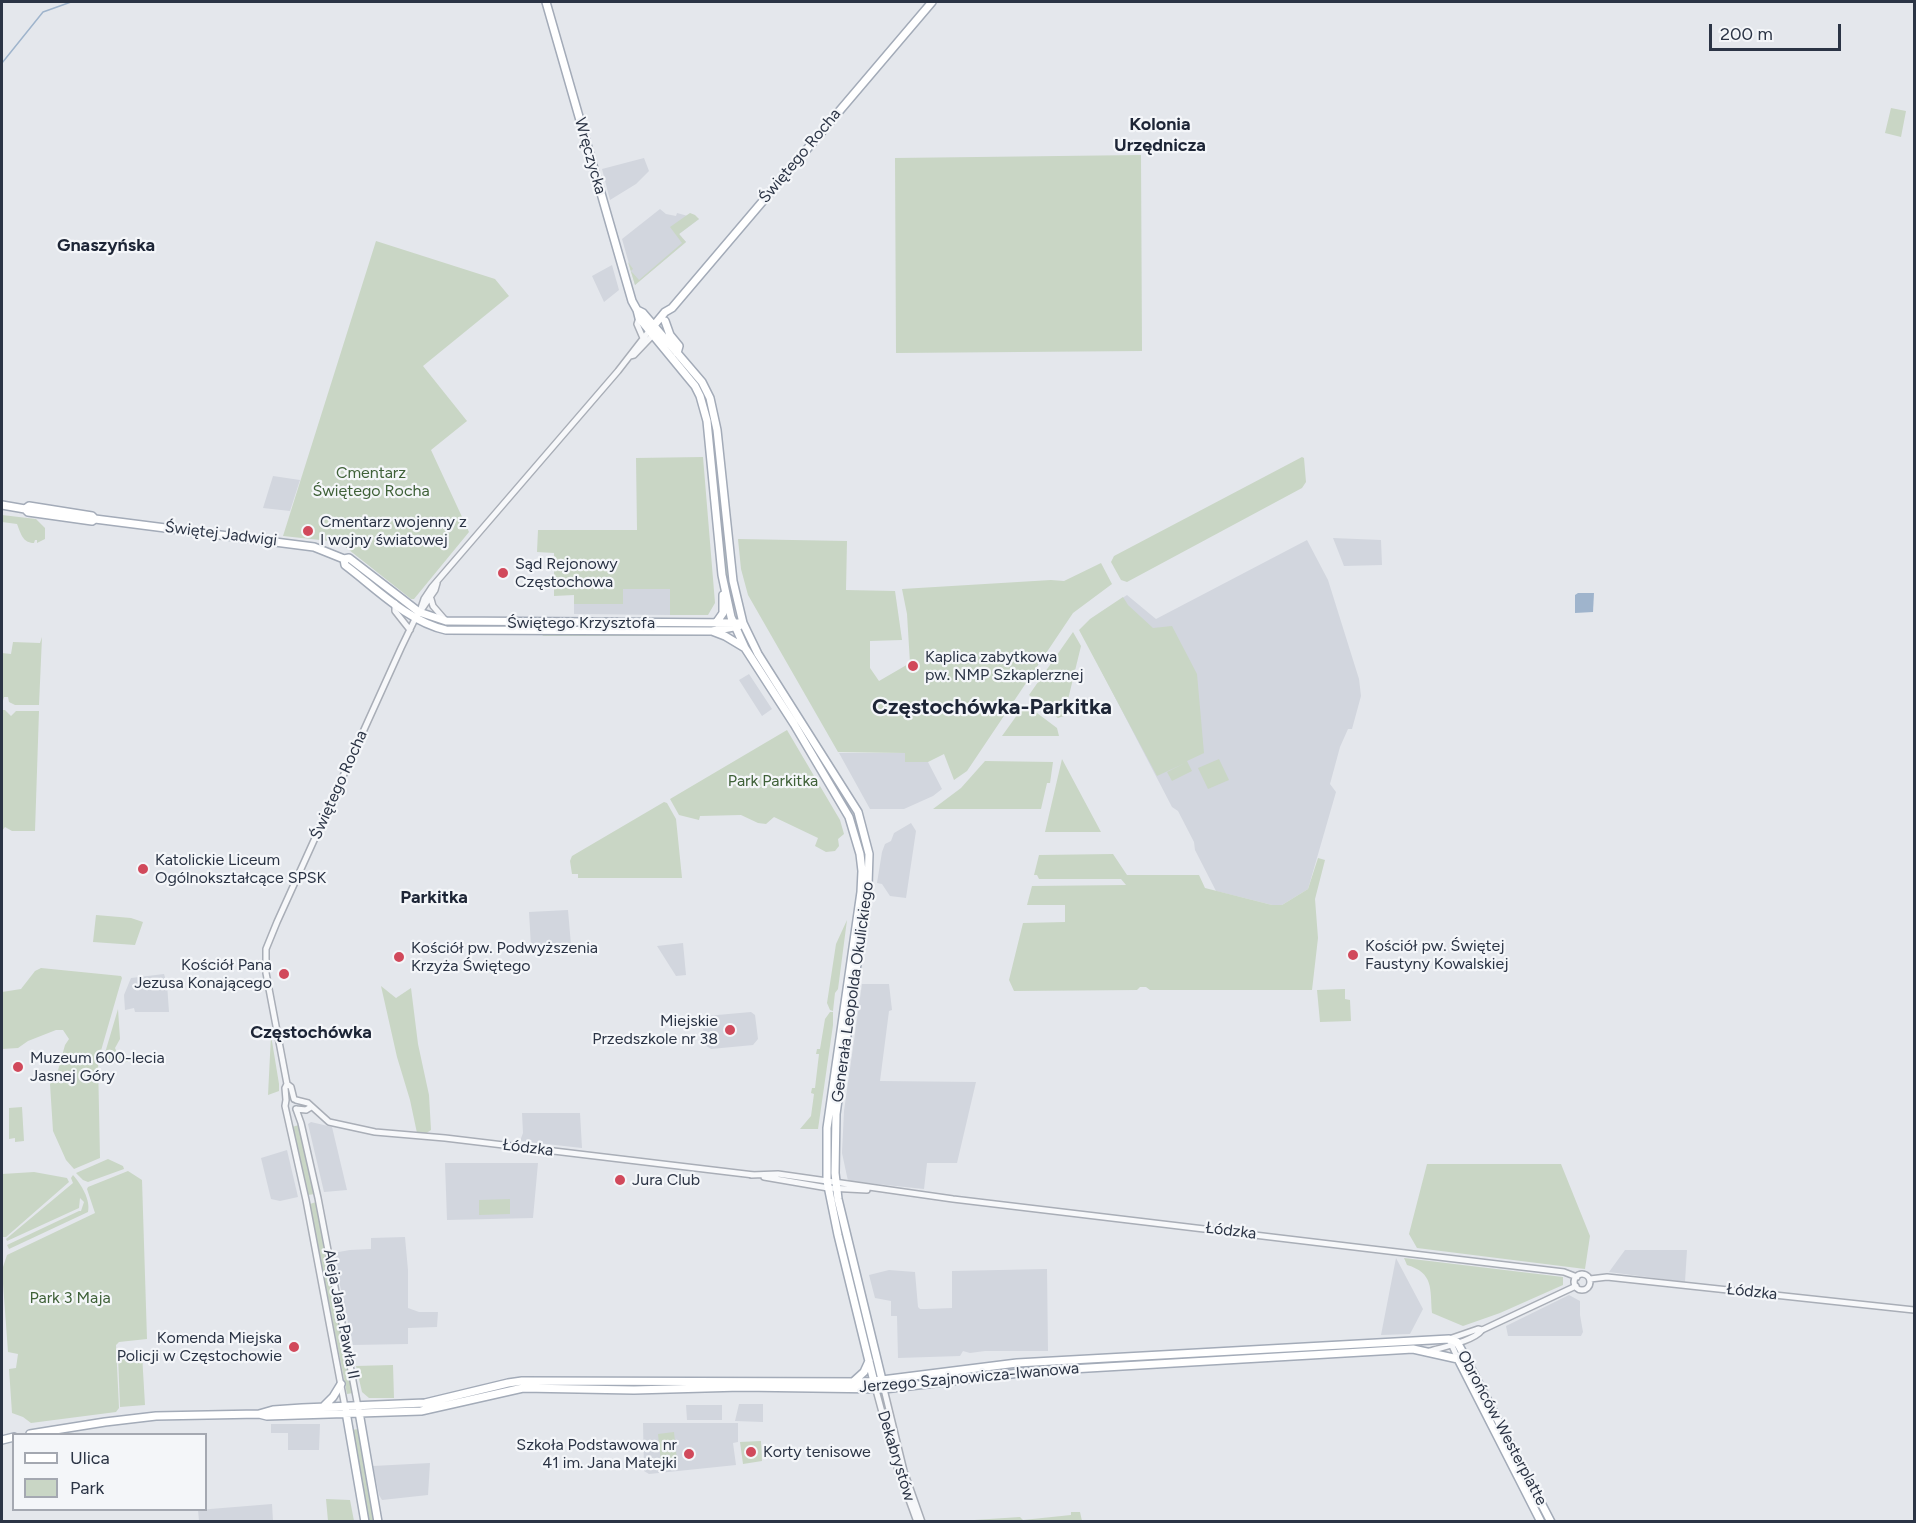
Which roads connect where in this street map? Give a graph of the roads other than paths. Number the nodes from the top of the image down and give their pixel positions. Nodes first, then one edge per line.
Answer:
1 (546, 2) edge
2 (932, 2) edge
3 (638, 310) junction
4 (669, 311) junction
5 (639, 318) junction
6 (665, 321) junction
7 (653, 330) junction
8 (643, 338) junction
9 (677, 353) junction
10 (630, 356) junction
11 (2, 505) edge
12 (344, 559) junction
13 (723, 581) junction
14 (437, 583) junction
15 (430, 598) junction
16 (395, 603) junction
17 (417, 616) junction
18 (446, 621) junction
19 (716, 623) junction
20 (743, 623) junction
21 (735, 626) junction
22 (410, 630) junction
23 (712, 631) junction
24 (744, 648) junction
25 (287, 1084) junction
26 (295, 1099) junction
27 (286, 1100) junction
28 (311, 1107) junction
29 (286, 1109) junction
30 (296, 1109) junction
31 (832, 1185) junction
32 (1577, 1277) junction
33 (1590, 1279) junction
34 (1576, 1286) junction
35 (1914, 1310) edge
36 (1433, 1340) joint
37 (1452, 1342) junction
38 (1430, 1351) junction
39 (1458, 1359) junction
40 (869, 1361) junction
41 (853, 1382) junction
42 (341, 1384) junction
43 (879, 1385) junction
44 (323, 1407) junction
45 (346, 1411) junction
46 (358, 1411) junction
47 (259, 1414) junction
48 (36, 1433) edge
49 (365, 1521) edge
50 (378, 1521) edge
51 (917, 1521) edge
52 (922, 1521) edge
53 (1541, 1521) edge
54 (1551, 1521) edge

1 - 3 main road, Wręczycka
2 - 4 main road, Świętego Rocha
3 - 5 main road, Wręczycka
3 - 7 main road, Wręczycka
4 - 6 main road, Świętego Rocha
4 - 7 main road, Świętego Rocha
5 - 7 main road
5 - 8 street
6 - 7 main road, Świętego Rocha
6 - 9 main road
7 - 8 street, Świętego Rocha
7 - 9 main road, Generała Leopolda Okulickiego
7 - 10 street, Świętego Rocha
7 - 13 main road, Generała Leopolda Okulickiego
8 - 10 street, Świętego Rocha
9 - 20 main road, Generała Leopolda Okulickiego
10 - 14 street, Świętego Rocha
11 - 12 main road, Świętej Jadwigi
12 - 16 main road, Świętej Jadwigi
12 - 17 main road, Świętej Jadwigi
13 - 19 main road
13 - 21 main road, Generała Leopolda Okulickiego
14 - 15 street, Świętego Rocha
14 - 17 street, Świętego Rocha
15 - 17 street, Świętego Rocha
15 - 18 street
16 - 17 main road, Świętej Jadwigi
16 - 22 street
17 - 18 main road, Świętego Krzysztofa
17 - 22 street, Świętego Rocha
17 - 23 main road, Świętego Krzysztofa
18 - 19 main road, Świętego Krzysztofa
19 - 21 main road, Świętego Krzysztofa
20 - 21 main road, Świętego Krzysztofa
20 - 31 main road, Generała Leopolda Okulickiego
21 - 23 main road
21 - 24 main road, Generała Leopolda Okulickiego
22 - 25 street, Świętego Rocha
23 - 24 main road
24 - 31 main road, Generała Leopolda Okulickiego
25 - 26 street
25 - 27 street
26 - 27 street
26 - 28 street, Łódzka
26 - 30 street
27 - 29 street
28 - 30 street
28 - 31 street, Łódzka
29 - 30 street
29 - 42 street, Aleja Jana Pawła II
30 - 46 street, Aleja Jana Pawła II
31 - 32 street, Łódzka
31 - 40 main road, Generała Leopolda Okulickiego
31 - 43 main road, Generała Leopolda Okulickiego
32 - 33 street
32 - 34 street
33 - 34 street
33 - 35 street, Łódzka
34 - 37 street, Jerzego Szajnowicza-Iwanowa
36 - 37 main road, Obrońców Westerplatte
36 - 43 main road, Jerzego Szajnowicza-Iwanowa
37 - 38 street, Jerzego Szajnowicza-Iwanowa
37 - 39 street, Obrońców Westerplatte
37 - 54 main road, Obrońców Westerplatte
38 - 39 main road, Obrońców Westerplatte
38 - 43 main road, Jerzego Szajnowicza-Iwanowa
39 - 53 main road, Obrońców Westerplatte
40 - 41 main road
40 - 43 main road, Generała Leopolda Okulickiego
41 - 43 main road, Jerzego Szajnowicza-Iwanowa
41 - 46 main road, Jerzego Szajnowicza-Iwanowa
42 - 44 main road
42 - 45 street, Aleja Jana Pawła II
43 - 46 main road, Jerzego Szajnowicza-Iwanowa
43 - 51 street, Dekabrystów
43 - 52 street, Dekabrystów
44 - 45 main road
44 - 47 main road
45 - 46 main road, Jerzego Szajnowicza-Iwanowa
45 - 47 main road
45 - 49 main road, Aleja Jana Pawła II
46 - 50 main road, Aleja Jana Pawła II
47 - 48 main road

